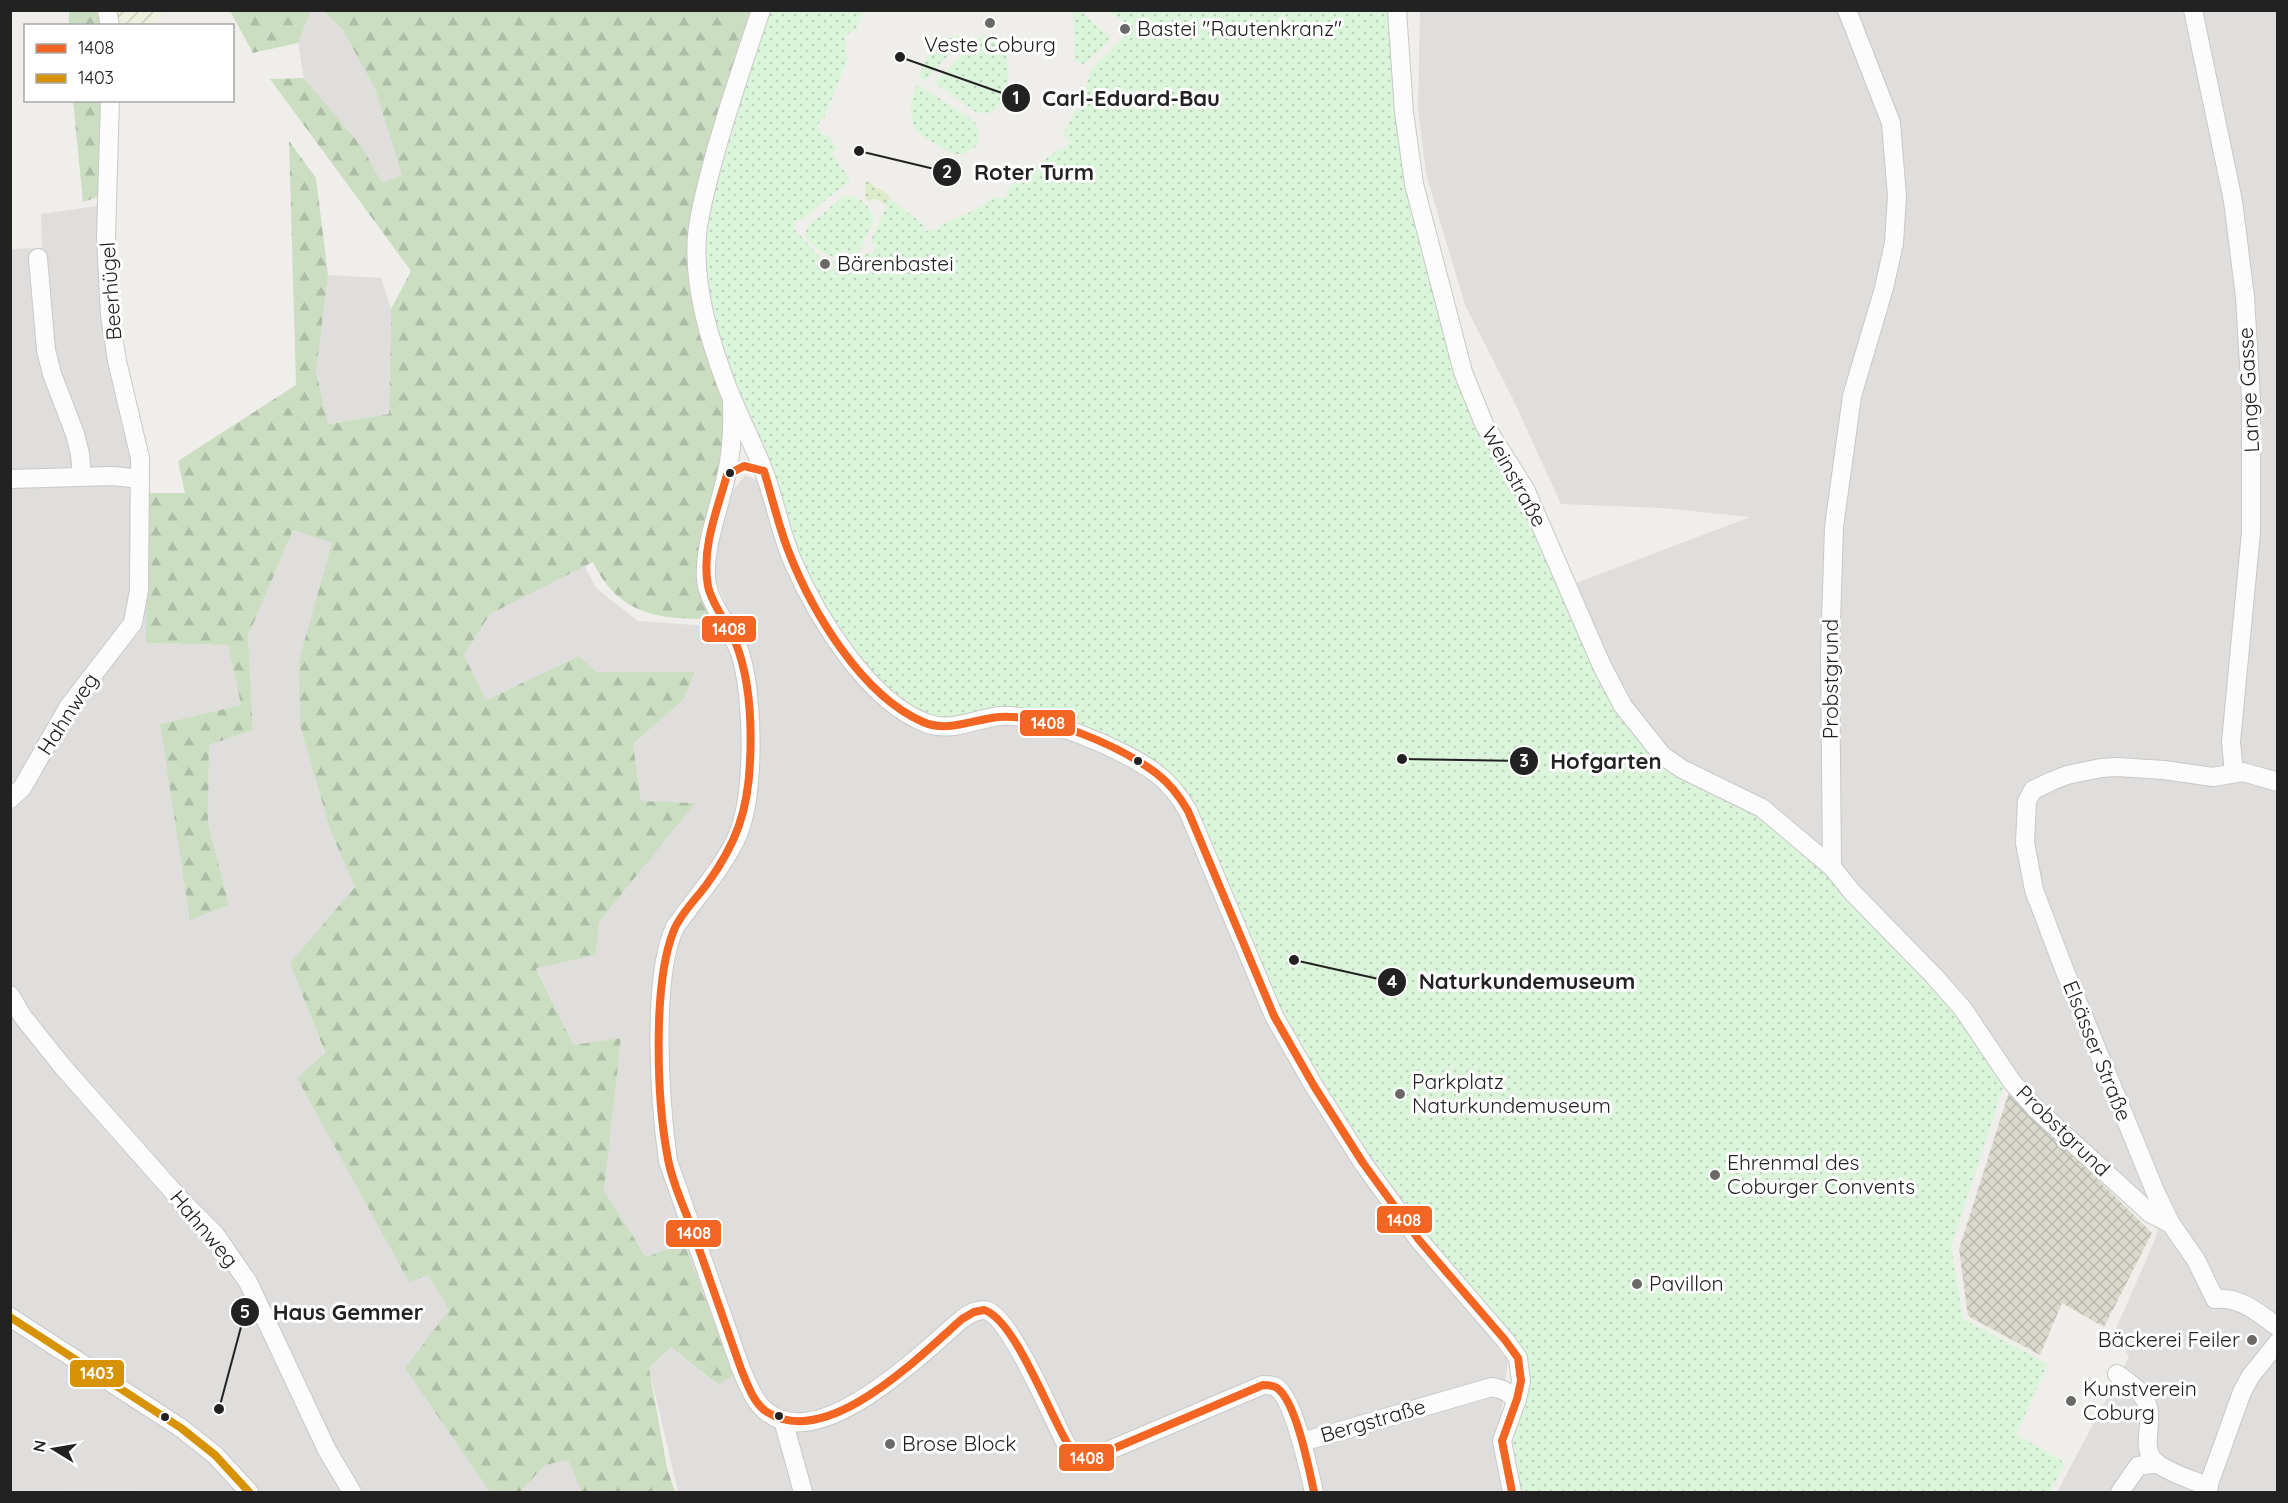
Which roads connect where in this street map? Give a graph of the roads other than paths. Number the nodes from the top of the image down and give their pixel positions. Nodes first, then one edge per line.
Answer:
1 (761, 10) edge
2 (1397, 10) edge
3 (1847, 10) edge
4 (2193, 10) edge
5 (110, 102) edge
6 (38, 258) dead end
7 (732, 398) junction
8 (764, 471) junction
9 (727, 475) junction
10 (82, 477) junction
11 (140, 479) junction
12 (10, 480) edge
13 (128, 630) joint
14 (2234, 773) junction
15 (2277, 782) edge
16 (10, 800) edge
17 (1832, 867) junction
18 (10, 995) edge
19 (2171, 1224) junction
20 (10, 1317) edge
21 (2277, 1327) edge
22 (2277, 1342) edge
23 (2117, 1374) dead end
24 (1517, 1400) junction
25 (783, 1420) junction
26 (1302, 1442) junction
27 (2157, 1463) junction
28 (2207, 1490) edge
29 (249, 1492) edge
30 (352, 1492) edge
31 (803, 1492) edge
32 (1314, 1492) edge
33 (1512, 1492) edge
34 (2120, 1492) edge

1 - 7 street
2 - 17 street, Weinstraße
3 - 17 street, Probstgrund
4 - 14 street, Lange Gasse
5 - 11 street, Beerhügel
6 - 10 street
7 - 8 street
7 - 9 street
8 - 9 street
8 - 24 street
9 - 25 street
10 - 11 street
10 - 12 street
11 - 13 street, Beerhügel
13 - 16 street, Hahnweg
14 - 15 street
14 - 19 street, Elsässer Straße
17 - 19 street, Probstgrund
18 - 30 street, Hahnweg
19 - 21 street, Elsässer Straße
20 - 29 street
22 - 28 street
23 - 27 street
24 - 26 street, Bergstraße
24 - 33 street
25 - 26 street, Bergstraße
25 - 31 street
26 - 32 street
27 - 28 street
27 - 34 street

